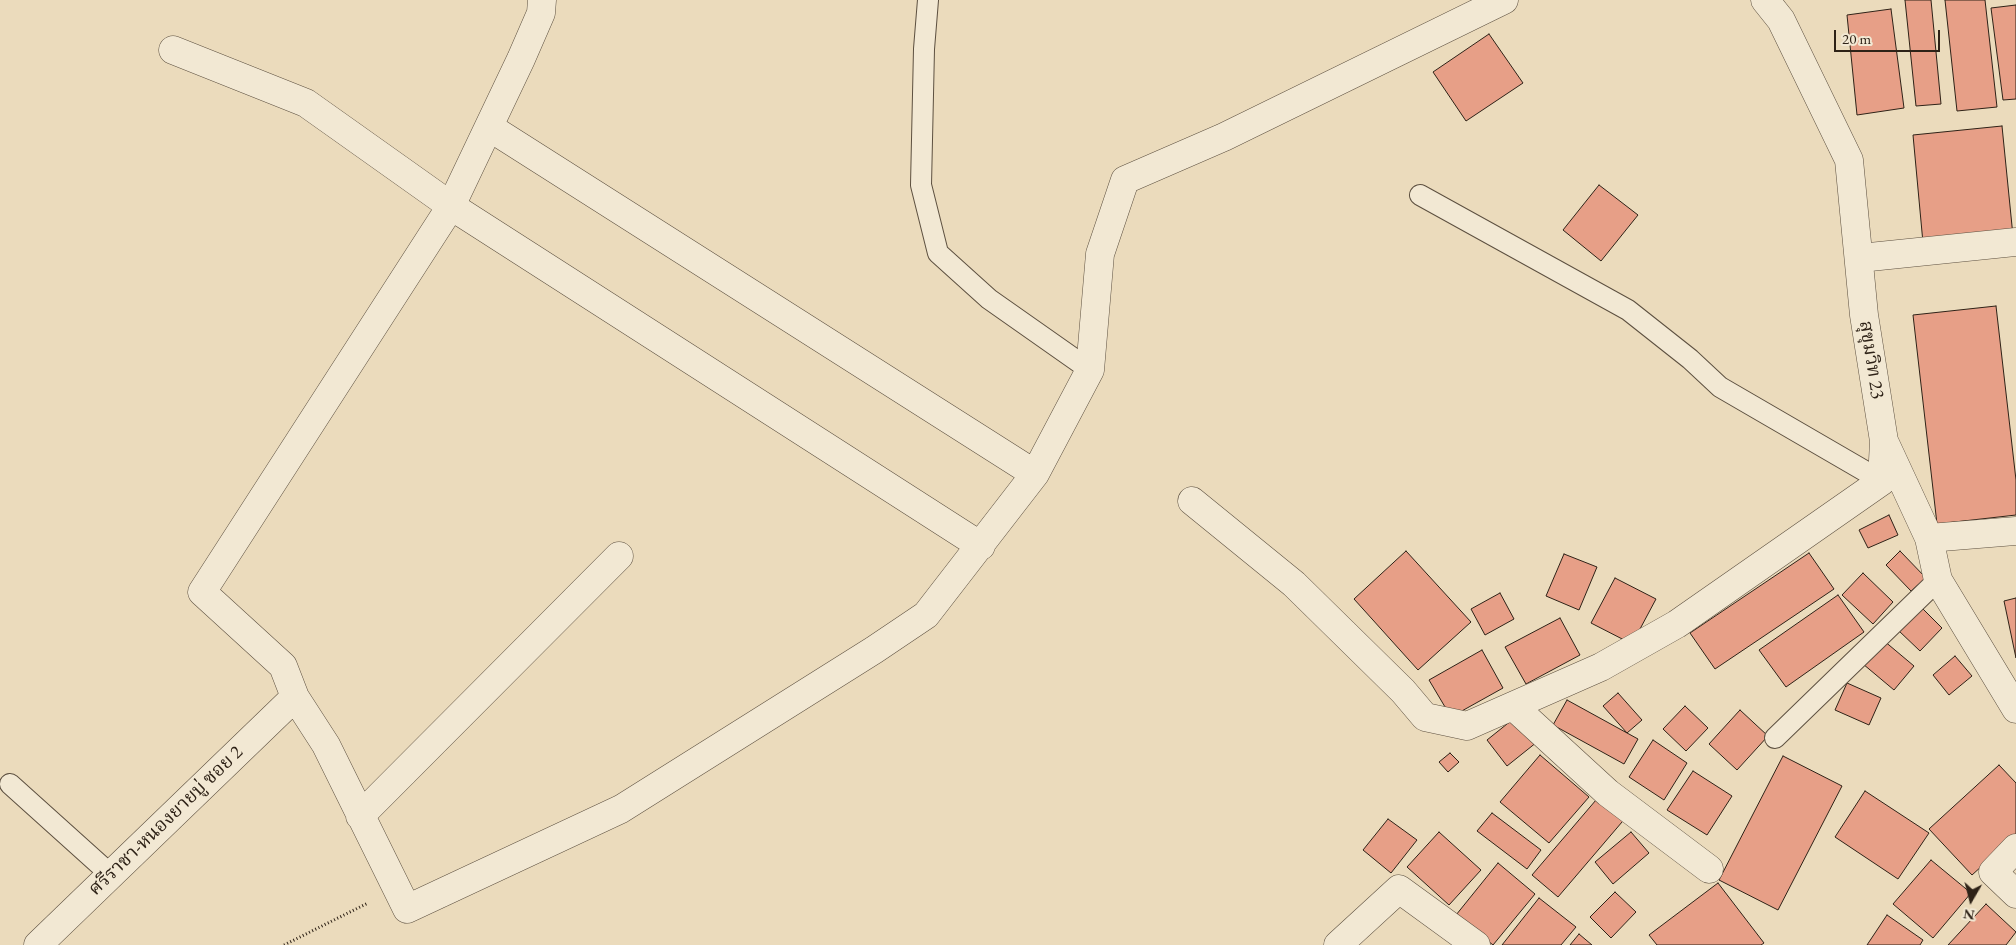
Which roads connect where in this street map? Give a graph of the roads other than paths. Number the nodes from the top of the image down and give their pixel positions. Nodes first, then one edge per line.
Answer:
1 (542, 0) edge
2 (928, 0) edge
3 (1504, 0) edge
4 (1765, 0) edge
5 (173, 50) dead end
6 (489, 127) junction
7 (1420, 195) dead end
8 (451, 206) junction
9 (2016, 242) edge
10 (1860, 258) junction
11 (1090, 370) junction
12 (1884, 441) junction
13 (1036, 474) junction
14 (1882, 481) junction
15 (1192, 501) dead end
16 (2016, 531) edge
17 (1929, 538) junction
18 (981, 546) junction
19 (619, 556) dead end
20 (1938, 580) junction
21 (295, 697) junction
22 (1512, 706) junction
23 (2016, 709) edge
24 (1775, 738) dead end
25 (10, 784) dead end
26 (360, 816) junction
27 (2016, 848) edge
28 (1709, 869) dead end
29 (110, 874) junction
30 (2016, 894) edge
31 (38, 945) edge
32 (1338, 945) edge
33 (1476, 945) edge

1 - 6 street
2 - 11 lane
3 - 11 street
4 - 10 street, สุขุมวิท 23
5 - 8 street
6 - 8 street
6 - 13 street
7 - 14 lane
8 - 18 street
8 - 21 street
9 - 10 street
10 - 12 street, สุขุมวิท 23
11 - 13 street
12 - 14 street
12 - 17 street, สุขุมวิท 23
13 - 18 street
14 - 22 street
15 - 22 street
16 - 17 street
17 - 20 street, สุขุมวิท 23
18 - 26 street
19 - 26 street
20 - 23 street, สุขุมวิท 23
20 - 24 lane
21 - 26 street
21 - 29 street, ศรีราชา-หนองยายบู่ ซอย 2
22 - 28 street
25 - 29 lane
27 - 30 street
29 - 31 street, ศรีราชา-หนองยายบู่ ซอย 2
32 - 33 street

